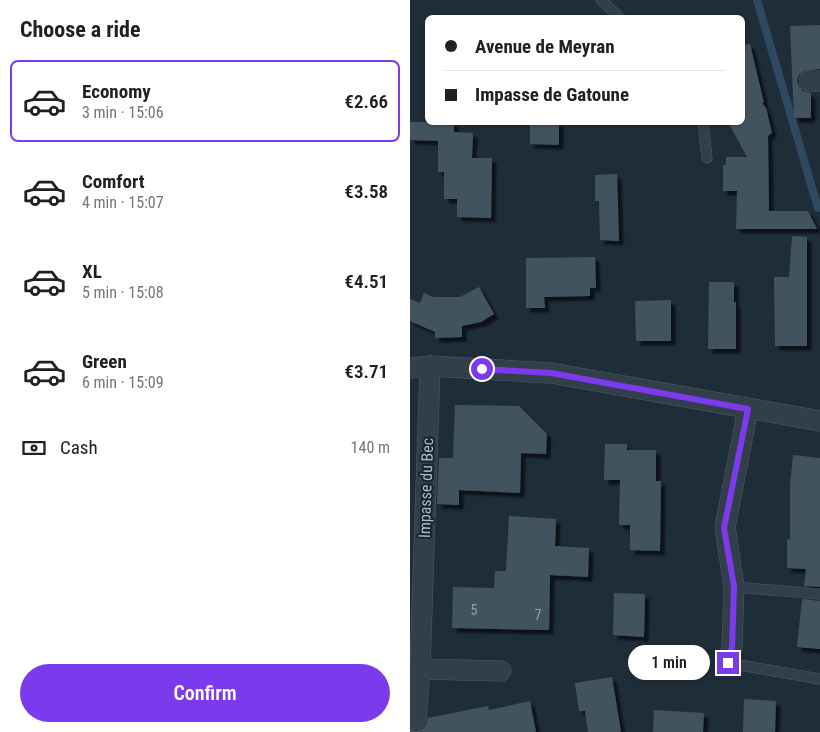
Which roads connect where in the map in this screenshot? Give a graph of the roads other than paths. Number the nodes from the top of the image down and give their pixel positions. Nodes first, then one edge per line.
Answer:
1 (602, 0) edge
2 (617, 15) edge
3 (703, 125) edge
4 (706, 158) dead end
5 (430, 366) junction
6 (410, 368) edge
7 (748, 409) junction
8 (820, 421) edge
9 (734, 587) junction
10 (820, 594) edge
11 (728, 663) joint
12 (420, 669) junction
13 (501, 671) dead end
14 (820, 679) edge
15 (416, 719) dead end

1 - 2 lane
3 - 4 lane
5 - 6 street
5 - 7 street
5 - 12 street, Impasse du Bec
7 - 8 street
7 - 9 street
9 - 10 lane
9 - 11 street
11 - 14 lane
12 - 13 street
12 - 15 street, Impasse du Bec

